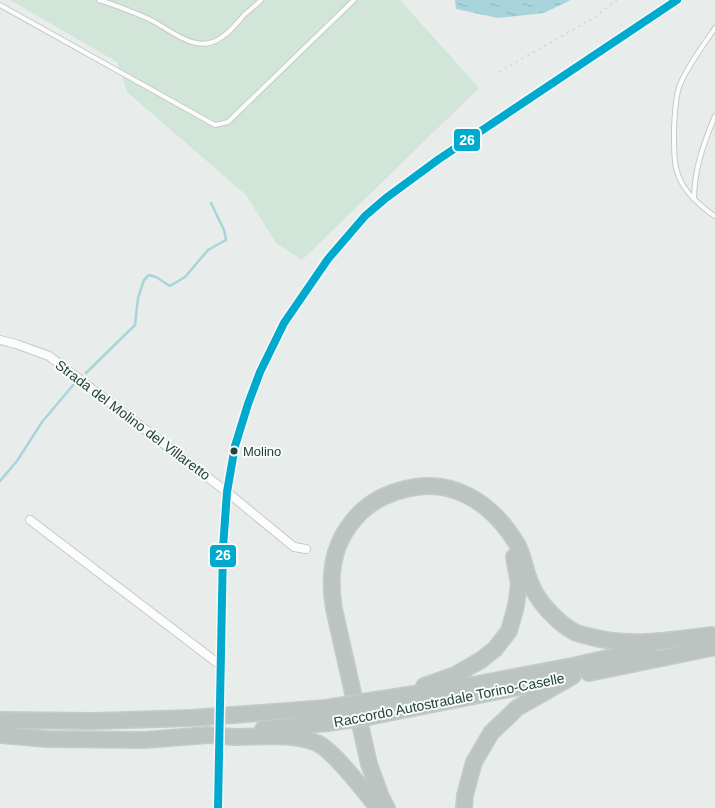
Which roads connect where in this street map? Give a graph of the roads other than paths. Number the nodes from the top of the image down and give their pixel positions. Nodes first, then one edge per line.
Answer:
1 (99, 0) edge
2 (261, 0) edge
3 (354, 0) edge
4 (677, 0) edge
5 (0, 5) edge
6 (715, 28) edge
7 (715, 116) edge
8 (694, 199) junction
9 (715, 216) edge
10 (0, 340) edge
11 (227, 492) junction
12 (490, 511) junction
13 (30, 520) dead end
14 (306, 548) dead end
15 (714, 638) edge
16 (220, 665) junction
17 (573, 676) junction
18 (375, 700) junction
19 (327, 715) junction
20 (0, 720) edge
21 (0, 735) edge
22 (235, 735) junction
23 (218, 808) edge
24 (378, 808) edge
25 (387, 808) edge
26 (464, 808) edge

1 - 2 lane
3 - 5 lane
4 - 11 street
6 - 8 lane
7 - 8 lane
8 - 9 lane
10 - 11 street, Strada del Molino del Villaretto
11 - 14 street, Strada del Molino del Villaretto
11 - 16 street
12 - 15 highway
12 - 18 highway
12 - 25 highway
13 - 16 street
15 - 17 highway, Raccordo Autostradale Torino-Caselle
15 - 18 highway, Raccordo Autostradale Torino-Caselle
16 - 23 street
17 - 19 highway, Raccordo Autostradale Torino-Caselle, bridge
17 - 26 highway
18 - 19 highway, Raccordo Autostradale Torino-Caselle, bridge
19 - 20 highway, Raccordo Autostradale Torino-Caselle, bridge
19 - 22 highway, Raccordo Autostradale Torino-Caselle
21 - 22 highway, Raccordo Autostradale Torino-Caselle, bridge
22 - 24 highway

